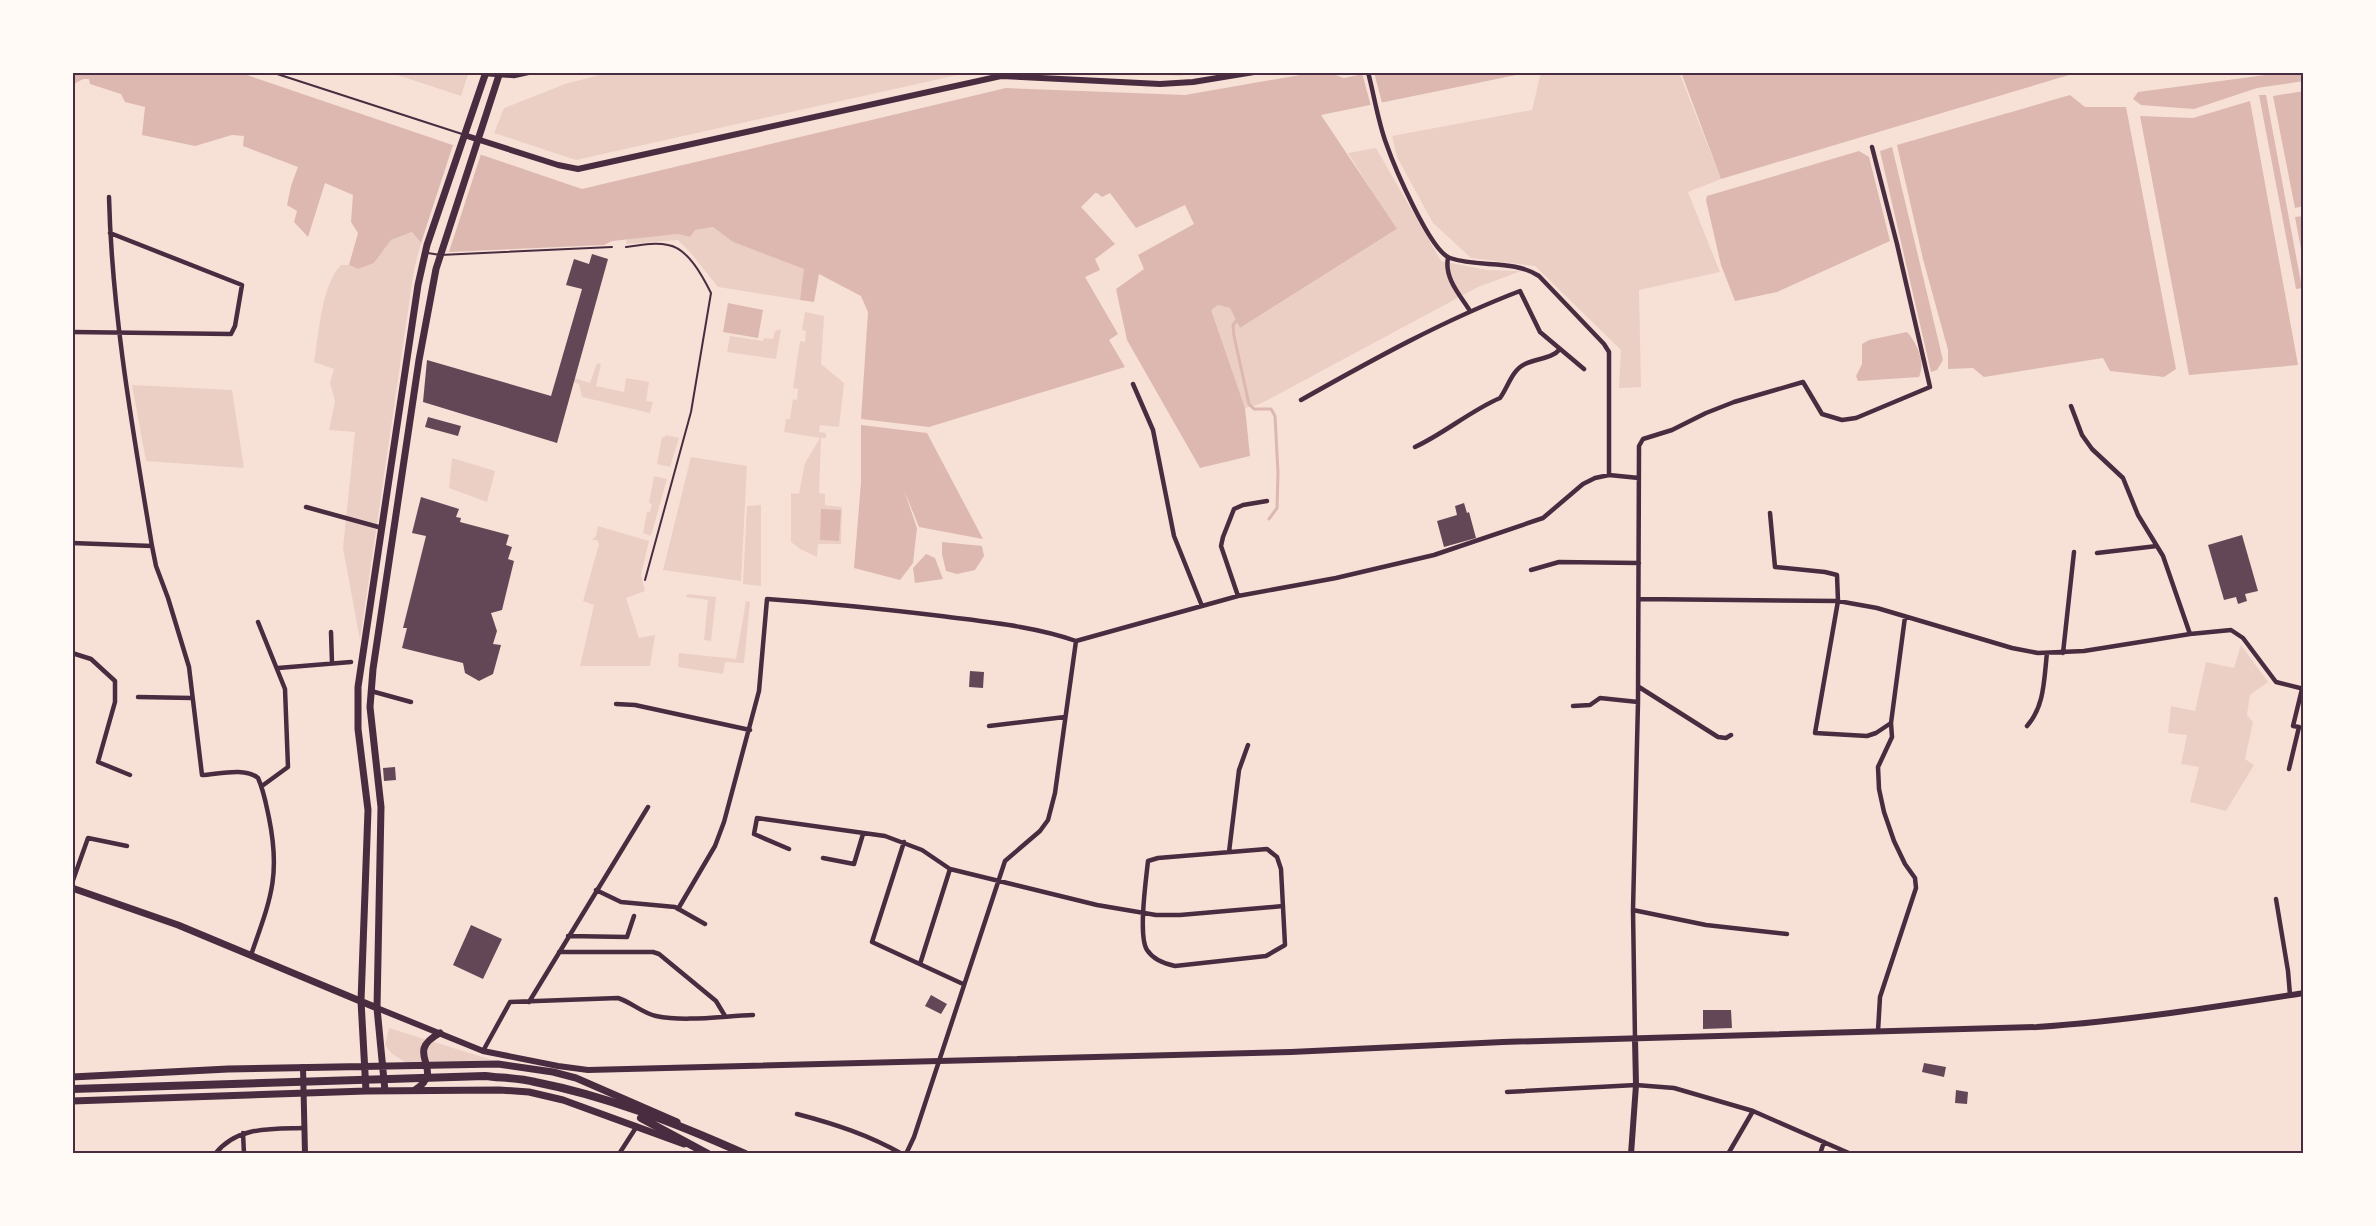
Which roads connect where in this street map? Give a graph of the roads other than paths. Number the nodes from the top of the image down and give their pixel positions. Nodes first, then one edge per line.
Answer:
1 (271, 72) edge
2 (532, 72) edge
3 (1254, 72) edge
4 (1368, 72) edge
5 (486, 73) edge
6 (499, 74) edge
7 (464, 135) junction
8 (478, 140) junction
9 (1872, 147) dead end
10 (109, 197) dead end
11 (110, 233) junction
12 (612, 247) dead end
13 (626, 247) dead end
14 (426, 248) junction
15 (441, 253) junction
16 (1448, 258) junction
17 (1470, 311) junction
18 (72, 332) edge
19 (120, 333) junction
20 (1560, 349) junction
21 (1584, 369) dead end
22 (1133, 384) dead end
23 (1301, 400) dead end
24 (2071, 406) dead end
25 (1415, 447) dead end
26 (1609, 475) junction
27 (1639, 478) junction
28 (1267, 501) dead end
29 (306, 507) dead end
30 (1770, 513) dead end
31 (382, 528) junction
32 (72, 543) edge
33 (152, 546) junction
34 (2157, 546) junction
35 (2074, 552) dead end
36 (2097, 553) dead end
37 (1639, 563) junction
38 (1531, 570) dead end
39 (645, 580) dead end
40 (1238, 596) junction
41 (1639, 599) junction
42 (1838, 601) junction
43 (1202, 606) junction
44 (1905, 617) junction
45 (258, 622) dead end
46 (331, 632) dead end
47 (2190, 634) junction
48 (1076, 641) junction
49 (72, 653) edge
50 (2047, 653) junction
51 (2063, 653) junction
52 (351, 662) dead end
53 (332, 663) junction
54 (278, 668) junction
55 (1639, 687) junction
56 (2303, 689) edge
57 (371, 691) junction
58 (138, 697) dead end
59 (192, 698) junction
60 (2302, 700) edge
61 (411, 702) dead end
62 (1638, 702) junction
63 (616, 704) dead end
64 (1573, 706) dead end
65 (1065, 717) junction
66 (1891, 723) junction
67 (989, 726) dead end
68 (2027, 726) dead end
69 (750, 730) junction
70 (1731, 735) dead end
71 (1248, 745) dead end
72 (2289, 769) dead end
73 (130, 776) dead end
74 (262, 786) junction
75 (648, 807) dead end
76 (863, 834) junction
77 (903, 842) junction
78 (127, 846) dead end
79 (789, 849) dead end
80 (1229, 852) junction
81 (823, 858) dead end
82 (950, 869) junction
83 (997, 882) junction
84 (72, 883) edge
85 (72, 888) edge
86 (596, 890) junction
87 (2276, 899) dead end
88 (1283, 906) junction
89 (678, 909) junction
90 (1633, 910) junction
91 (1144, 912) junction
92 (634, 916) dead end
93 (705, 924) dead end
94 (1787, 933) dead end
95 (568, 936) junction
96 (559, 952) junction
97 (251, 955) junction
98 (920, 964) junction
99 (963, 984) junction
100 (2304, 993) edge
101 (2290, 995) junction
102 (361, 1001) junction
103 (529, 1002) junction
104 (377, 1008) junction
105 (753, 1015) dead end
106 (725, 1016) junction
107 (1878, 1031) junction
108 (440, 1033) junction
109 (1635, 1039) junction
110 (483, 1051) junction
111 (938, 1060) junction
112 (365, 1066) junction
113 (382, 1066) junction
114 (427, 1066) junction
115 (303, 1067) junction
116 (72, 1077) edge
117 (1636, 1085) junction
118 (72, 1089) edge
119 (366, 1091) junction
120 (385, 1091) junction
121 (414, 1091) junction
122 (1507, 1092) dead end
123 (303, 1095) junction
124 (72, 1101) edge
125 (616, 1105) junction
126 (1753, 1111) junction
127 (797, 1114) dead end
128 (637, 1126) junction
129 (304, 1128) junction
130 (243, 1133) junction
131 (698, 1133) junction
132 (1824, 1142) junction
133 (692, 1147) junction
134 (215, 1154) edge
135 (244, 1154) edge
136 (305, 1154) edge
137 (619, 1154) edge
138 (708, 1154) edge
139 (745, 1154) edge
140 (904, 1154) edge
141 (1631, 1154) edge
142 (1728, 1154) edge
143 (1820, 1154) edge
144 (1851, 1154) edge

1 - 7 lane
2 - 6 street
3 - 8 street
4 - 16 street
5 - 6 street
5 - 7 main road
6 - 8 main road
7 - 8 street
7 - 14 main road
8 - 15 main road
9 - 27 street
10 - 11 street
11 - 19 street
11 - 19 street
12 - 15 lane
13 - 39 lane
14 - 15 lane
14 - 31 main road
15 - 57 main road
16 - 17 street
16 - 26 street
17 - 20 street
17 - 23 street
18 - 19 street
19 - 33 street
20 - 21 street
20 - 25 street
22 - 43 street
24 - 34 street
26 - 27 street
26 - 40 street
27 - 37 street
28 - 40 street
29 - 31 street
30 - 42 street
31 - 102 main road
32 - 33 street
33 - 59 street
34 - 36 street
34 - 47 street
35 - 51 street
37 - 38 street
37 - 41 street
40 - 43 street
41 - 42 street
41 - 55 street
42 - 44 street
42 - 66 street
43 - 48 street
44 - 50 street
44 - 66 street
45 - 54 street
46 - 53 street
47 - 51 street
47 - 56 street
48 - 65 street
48 - 69 street
49 - 73 street
50 - 51 street
50 - 68 street
52 - 53 street
53 - 54 street
54 - 74 street
55 - 62 street
55 - 70 street
56 - 60 street
57 - 61 street
57 - 104 main road
58 - 59 street
59 - 74 street
60 - 72 street
62 - 64 street
62 - 90 street
63 - 69 street
65 - 67 street
65 - 83 street
66 - 107 street
69 - 89 street
71 - 80 street
74 - 97 street
75 - 86 street
76 - 77 street
76 - 79 street
76 - 81 street
77 - 82 street
77 - 98 street
78 - 84 street
80 - 88 street
80 - 91 street
82 - 83 street
82 - 98 street
83 - 91 street
83 - 99 street
85 - 97 main road
86 - 89 street
86 - 95 street
87 - 101 street
88 - 91 street
88 - 91 street
89 - 93 street
90 - 94 street
90 - 109 street
92 - 95 street
95 - 96 street
96 - 103 street
96 - 106 street
97 - 102 main road
98 - 99 street
99 - 111 street
100 - 101 street
101 - 107 street
102 - 104 main road
102 - 112 main road
103 - 106 street
103 - 110 street
104 - 108 street
104 - 113 main road
105 - 106 street
107 - 109 street
108 - 110 street
108 - 114 main road
109 - 111 street
109 - 117 street
110 - 111 street
111 - 140 street
112 - 113 main road
112 - 115 main road
112 - 119 main road
113 - 114 main road
113 - 120 main road
114 - 121 main road
114 - 131 main road
115 - 116 main road
115 - 123 street
117 - 122 street
117 - 126 street
117 - 141 street
118 - 125 main road
119 - 120 main road
119 - 123 main road
120 - 121 main road
121 - 128 main road
123 - 124 main road
123 - 129 street
125 - 131 main road
125 - 133 main road
126 - 132 street
126 - 142 street
127 - 140 street
128 - 133 main road
128 - 137 street
129 - 130 street
129 - 136 street
130 - 134 street
130 - 135 street
131 - 139 main road
132 - 143 street
132 - 144 street
133 - 138 main road

